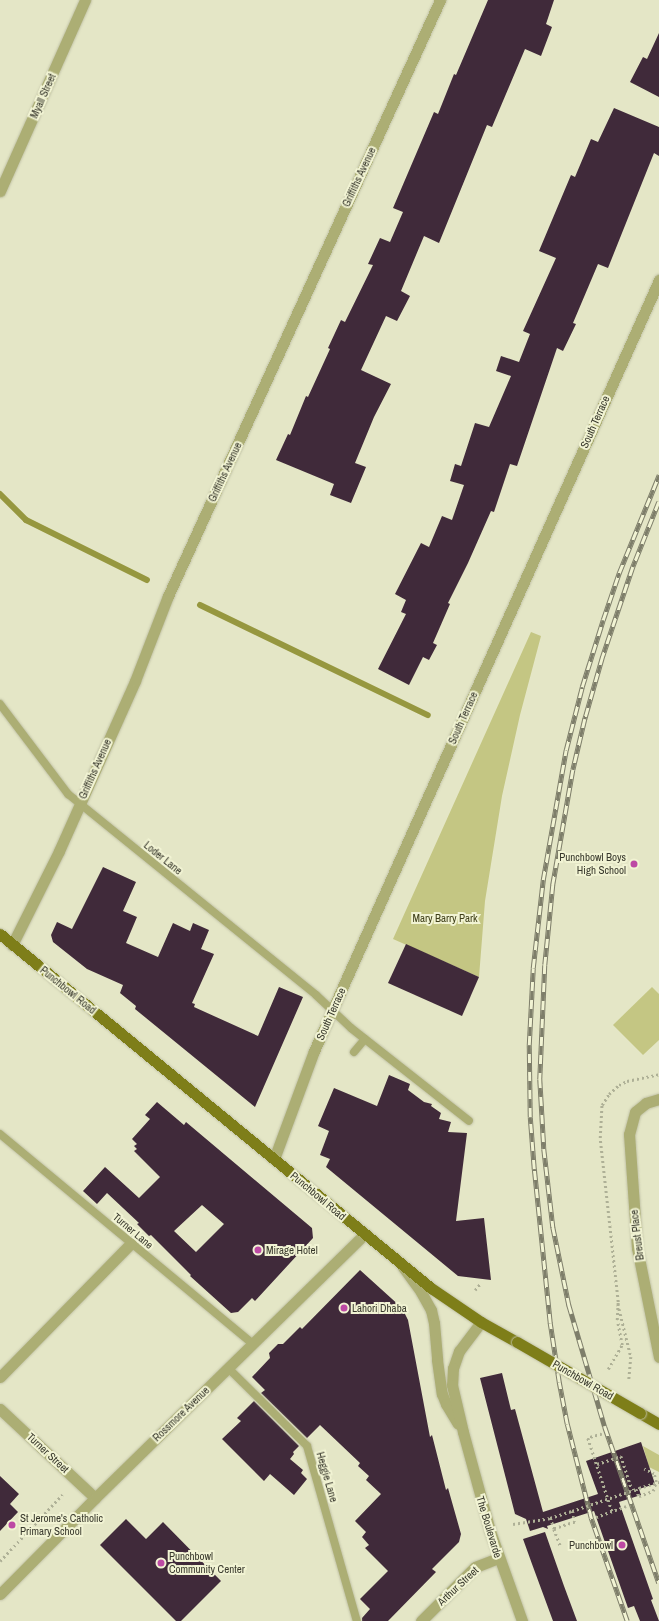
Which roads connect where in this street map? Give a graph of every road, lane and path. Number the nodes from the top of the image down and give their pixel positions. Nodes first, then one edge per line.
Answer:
1 (85, 0) edge
2 (440, 0) edge
3 (0, 191) edge
4 (659, 280) edge
5 (0, 704) edge
6 (79, 804) junction
7 (0, 934) edge
8 (12, 945) junction
9 (332, 1011) junction
10 (365, 1039) junction
11 (354, 1052) dead end
12 (659, 1074) edge
13 (659, 1099) edge
14 (469, 1121) dead end
15 (0, 1134) edge
16 (274, 1159) junction
17 (364, 1235) junction
18 (131, 1244) junction
19 (400, 1264) junction
20 (480, 1284) dead end
21 (475, 1290) dead end
22 (618, 1302) junction
23 (481, 1322) junction
24 (253, 1344) junction
25 (659, 1357) edge
26 (228, 1368) junction
27 (608, 1369) dead end
28 (0, 1377) edge
29 (629, 1380) dead end
30 (0, 1409) edge
31 (659, 1424) edge
32 (463, 1432) junction
33 (602, 1434) dead end
34 (597, 1464) junction
35 (644, 1469) dead end
36 (657, 1482) edge
37 (636, 1489) junction
38 (62, 1495) dead end
39 (95, 1498) junction
40 (626, 1506) dead end
41 (572, 1511) junction
42 (612, 1511) junction
43 (596, 1517) dead end
44 (550, 1518) junction
45 (514, 1524) dead end
46 (554, 1529) junction
47 (561, 1547) dead end
48 (499, 1558) junction
49 (0, 1561) edge
50 (0, 1594) edge
51 (357, 1621) edge
52 (421, 1621) edge
53 (522, 1621) edge

1 - 3 street, Myall Street
2 - 6 street, Griffiths Avenue
4 - 9 street, South Terrace
5 - 6 lane, Loder Lane
6 - 8 street, Griffiths Avenue
6 - 9 lane, Loder Lane
7 - 8 main road, Punchbowl Road
8 - 16 main road, Punchbowl Road
9 - 10 lane, Loder Lane
9 - 16 street, South Terrace
10 - 11 lane
10 - 14 lane, Loder Lane
12 - 22 path
13 - 25 street, Breust Place
15 - 18 lane, Turner Lane
16 - 17 main road, Punchbowl Road
17 - 19 main road, Punchbowl Road
17 - 24 street, Rossmore Avenue
18 - 24 lane, Turner Lane
18 - 28 street
19 - 23 main road, Punchbowl Road
19 - 32 street, The Boulevarde
20 - 21 path
22 - 27 path
22 - 29 path
23 - 31 main road, Punchbowl Road, bridge
23 - 32 street, The Boulevarde
24 - 26 street, Rossmore Avenue
26 - 39 street, Rossmore Avenue
26 - 51 lane, Heggie Lane
30 - 39 street, Turner Street
32 - 48 street, The Boulevarde
33 - 34 path
34 - 37 path, bridge
34 - 42 path
35 - 36 path
36 - 37 path
36 - 37 path
37 - 41 path, bridge
38 - 49 path
39 - 50 street, Rossmore Avenue
40 - 42 path
41 - 44 path
41 - 46 path
42 - 43 path
44 - 45 path
44 - 46 path
46 - 47 path
48 - 52 street, Arthur Street
48 - 53 street, The Boulevarde

